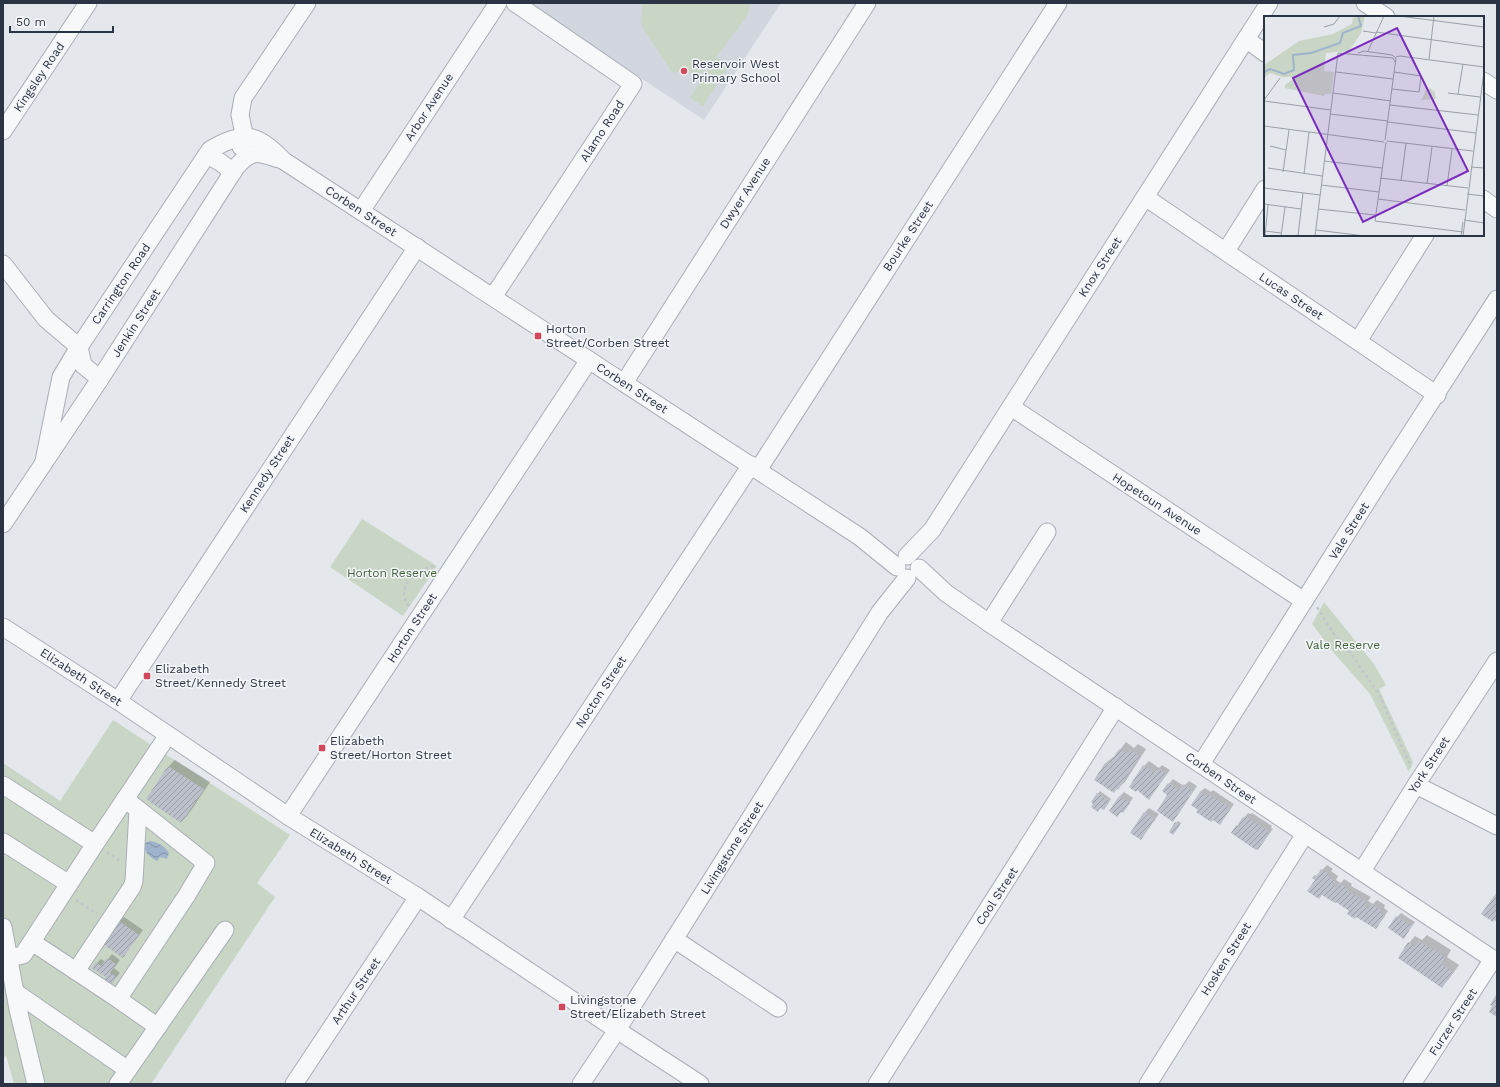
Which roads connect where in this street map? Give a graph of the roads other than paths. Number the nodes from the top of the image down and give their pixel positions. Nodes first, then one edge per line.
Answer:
1 (88, 3) edge
2 (307, 3) edge
3 (498, 3) edge
4 (515, 3) edge
5 (867, 3) edge
6 (1058, 3) edge
7 (1269, 3) edge
8 (1365, 3) edge
9 (1384, 16) edge
10 (1246, 39) junction
11 (1264, 52) edge
12 (1484, 82) edge
13 (1497, 90) edge
14 (3, 131) edge
15 (242, 137) junction
16 (207, 155) junction
17 (284, 161) junction
18 (235, 169) junction
19 (1264, 191) edge
20 (1145, 197) junction
21 (1484, 200) edge
22 (1497, 209) edge
23 (361, 211) junction
24 (1424, 236) edge
25 (417, 248) junction
26 (1226, 251) junction
27 (3, 264) edge
28 (493, 297) junction
29 (1497, 299) edge
30 (1358, 341) junction
31 (79, 346) junction
32 (589, 360) junction
33 (100, 379) junction
34 (624, 383) junction
35 (1437, 395) junction
36 (1010, 407) junction
37 (44, 461) junction
38 (754, 468) junction
39 (3, 524) edge
40 (1047, 532) dead end
41 (908, 567) junction
42 (1307, 597) junction
43 (989, 623) junction
44 (3, 627) edge
45 (1497, 661) edge
46 (118, 701) junction
47 (1116, 708) junction
48 (168, 735) junction
49 (1202, 764) junction
50 (1417, 783) junction
51 (3, 784) edge
52 (131, 804) junction
53 (288, 816) junction
54 (1497, 826) edge
55 (1305, 834) junction
56 (3, 842) edge
57 (95, 844) junction
58 (1362, 871) junction
59 (67, 888) junction
60 (418, 897) junction
61 (451, 920) junction
62 (3, 927) edge
63 (225, 930) dead end
64 (674, 939) junction
65 (32, 942) junction
66 (9, 958) junction
67 (1495, 960) edge
68 (76, 971) junction
69 (15, 992) junction
70 (118, 999) junction
71 (778, 1008) dead end
72 (158, 1027) junction
73 (617, 1030) junction
74 (128, 1070) junction
75 (36, 1084) edge
76 (118, 1084) edge
77 (294, 1084) edge
78 (582, 1084) edge
79 (700, 1084) edge
80 (877, 1084) edge
81 (1148, 1084) edge
82 (1412, 1084) edge

1 - 14 street, Kingsley Road
2 - 15 street
3 - 23 street, Arbor Avenue
4 - 28 street, Alamo Road
5 - 34 street, Dwyer Avenue
6 - 38 street, Bourke Street
7 - 10 street, Knox Street
8 - 9 street
10 - 11 street
10 - 20 street, Knox Street
12 - 13 street
15 - 16 street, Carrington Road
15 - 17 street, Carrington Road
15 - 18 street
16 - 18 street
16 - 31 street, Carrington Road
17 - 18 street, Jenkin Street
17 - 23 street, Corben Street
18 - 33 street, Jenkin Street
19 - 26 street
20 - 26 street, Lucas Street
20 - 36 street, Knox Street
21 - 22 street
23 - 25 street, Corben Street
24 - 30 street
25 - 28 street, Corben Street
25 - 46 street, Kennedy Street
26 - 30 street, Lucas Street
27 - 31 street
28 - 32 street, Corben Street
29 - 35 street, Vale Street
30 - 35 street, Lucas Street
31 - 33 street
31 - 37 street, Carrington Road
32 - 34 street, Corben Street
32 - 53 street, Horton Street
33 - 37 street, Jenkin Street
34 - 38 street, Corben Street
35 - 42 street, Vale Street
36 - 41 street, Knox Street
36 - 42 street, Hopetoun Avenue
37 - 39 street, Jenkin Street
38 - 41 street, Corben Street
38 - 61 street, Nocton Street
40 - 43 street
41 - 43 street, Corben Street
41 - 64 street, Livingstone Street
42 - 49 street, Vale Street
43 - 47 street, Corben Street
44 - 46 street, Elizabeth Street
45 - 50 street, York Street
46 - 48 street, Elizabeth Street
47 - 49 street, Corben Street
47 - 80 street, Cool Street
48 - 52 street
48 - 53 street, Elizabeth Street
49 - 55 street, Corben Street
50 - 54 street
50 - 58 street, York Street
51 - 57 street
52 - 57 street
52 - 68 street
52 - 70 street
53 - 60 street, Elizabeth Street
55 - 58 street, Corben Street
55 - 81 street, Hosken Street
56 - 59 street
57 - 59 street
58 - 67 street, Corben Street
59 - 65 street
60 - 61 street, Elizabeth Street
60 - 77 street, Arthur Street
61 - 73 street, Elizabeth Street
62 - 66 street
63 - 72 street
64 - 71 street
64 - 73 street, Livingstone Street
65 - 66 street
65 - 68 street
66 - 69 street
67 - 82 street, Furzer Street
68 - 70 street
69 - 74 street
69 - 75 street
70 - 72 street
72 - 74 street
73 - 78 street, Livingstone Street
73 - 79 street, Elizabeth Street
74 - 76 street

